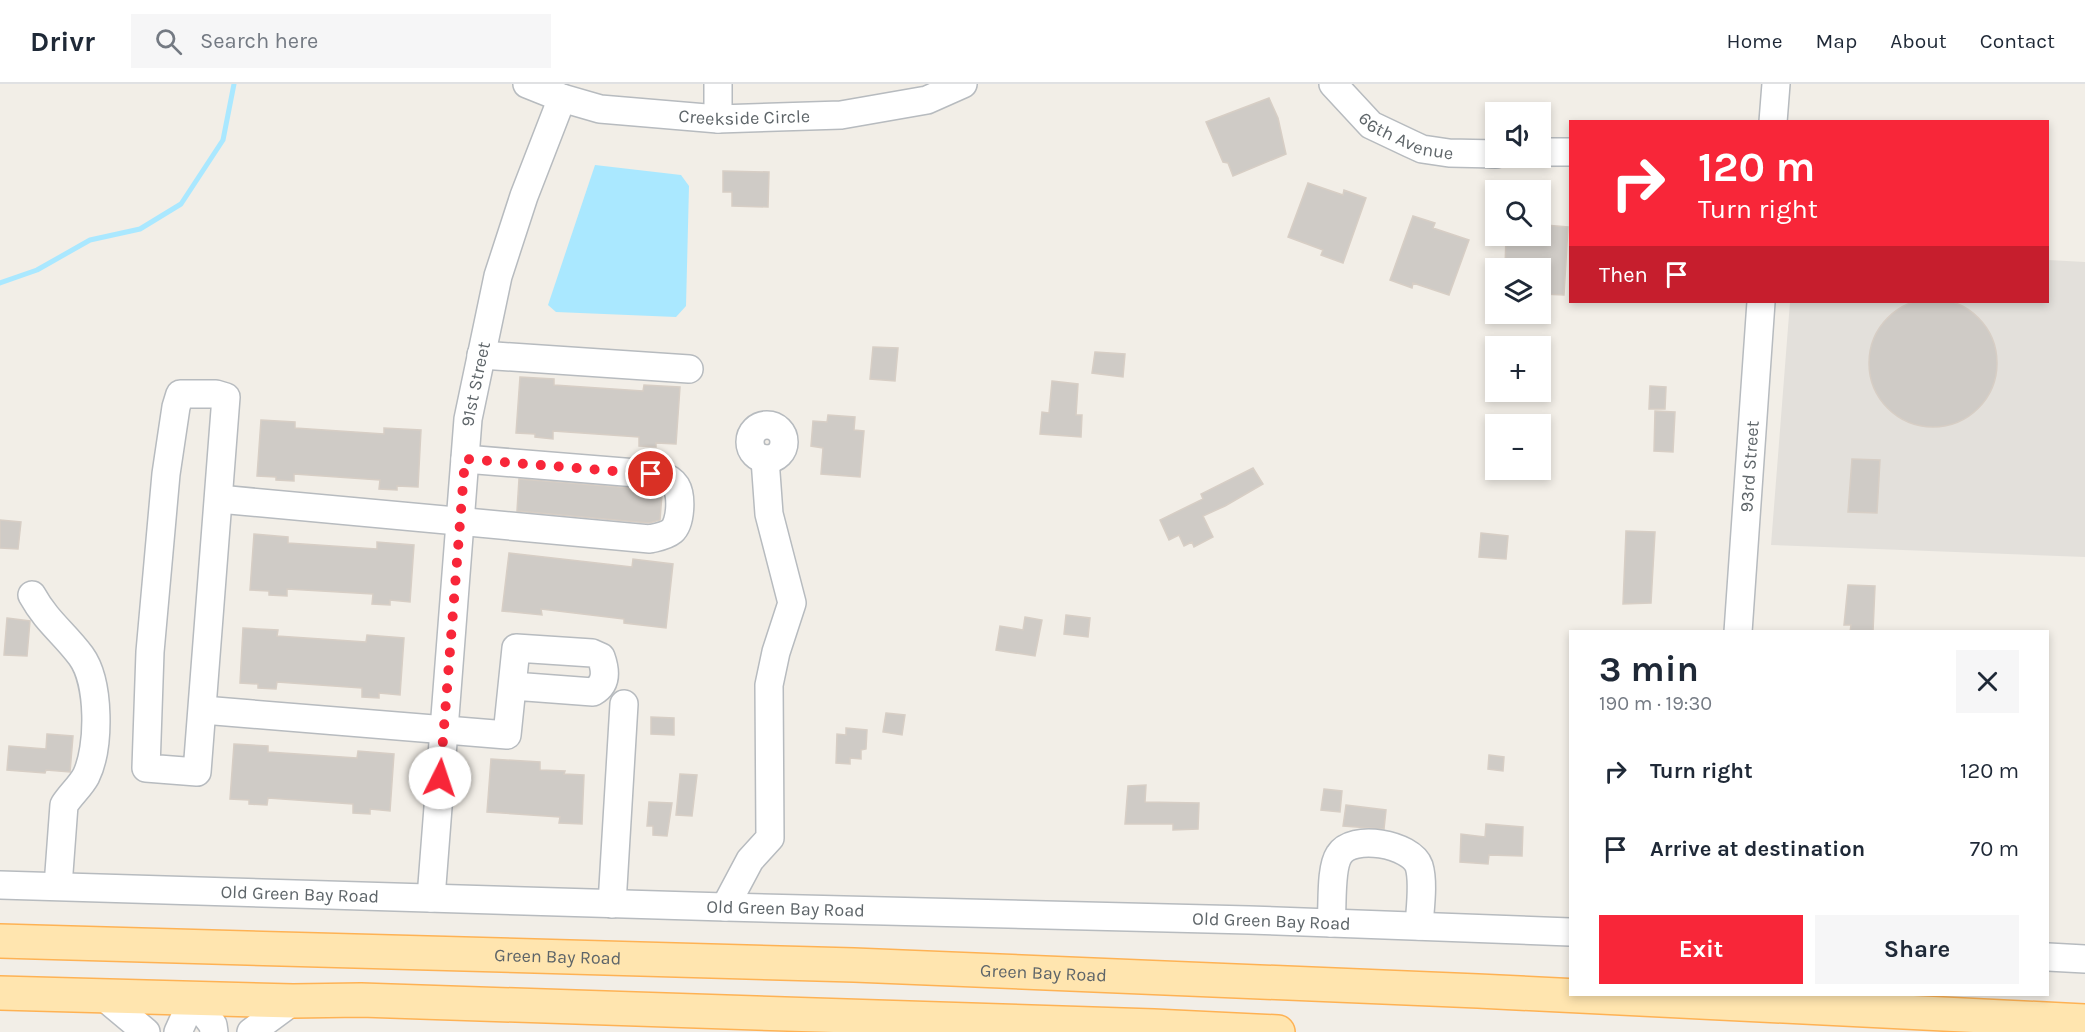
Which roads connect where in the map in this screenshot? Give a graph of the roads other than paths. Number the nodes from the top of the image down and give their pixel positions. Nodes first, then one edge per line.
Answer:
1 (527, 84) edge
2 (718, 84) edge
3 (963, 84) edge
4 (1333, 84) edge
5 (1776, 84) edge
6 (562, 98) junction
7 (718, 119) junction
8 (1773, 120) edge
9 (1551, 152) edge
10 (1569, 152) edge
11 (1485, 154) edge
12 (1761, 303) edge
13 (481, 355) junction
14 (689, 369) dead end
15 (465, 459) junction
16 (765, 459) dead end
17 (219, 500) junction
18 (459, 521) junction
19 (32, 595) dead end
20 (1738, 630) edge
21 (513, 686) dead end
22 (624, 704) dead end
23 (203, 710) junction
24 (444, 731) junction
25 (0, 885) edge
26 (58, 886) junction
27 (431, 898) junction
28 (612, 904) junction
29 (725, 908) junction
30 (1331, 923) junction
31 (1419, 926) junction
32 (1569, 932) edge
33 (0, 941) edge
34 (200, 948) junction
35 (2049, 957) edge
36 (2085, 959) edge
37 (0, 993) edge
38 (1569, 995) edge
39 (1579, 996) edge
40 (104, 997) junction
41 (193, 999) junction
42 (292, 1001) junction
43 (2085, 1021) edge
44 (146, 1032) edge
45 (178, 1032) edge
46 (214, 1032) edge
47 (251, 1032) edge
48 (1278, 1032) edge

1 - 6 street, Creekside Circle
2 - 7 street
3 - 7 street, Creekside Circle
4 - 11 street, 66th Avenue
5 - 8 street
6 - 7 street, Creekside Circle
6 - 13 street, 91st Street
9 - 10 street
12 - 20 street, 93rd Street
13 - 14 street
13 - 15 street, 91st Street
15 - 18 street, 91st Street
15 - 18 street
16 - 29 street
17 - 18 street
17 - 23 street
17 - 23 street
18 - 24 street, 91st Street
19 - 26 street
21 - 24 street
22 - 28 street
23 - 24 street
24 - 27 street, 91st Street
25 - 26 street, Old Green Bay Road
26 - 27 street, Old Green Bay Road
27 - 28 street, Old Green Bay Road
28 - 29 street, Old Green Bay Road
29 - 30 street, Old Green Bay Road
30 - 31 street, Old Green Bay Road
30 - 31 street
31 - 32 street, Old Green Bay Road
33 - 34 main road, Green Bay Road
34 - 38 main road, Green Bay Road
34 - 41 main road
35 - 36 street
37 - 40 main road
39 - 43 main road, Green Bay Road
40 - 41 main road
40 - 44 street
41 - 42 main road
41 - 45 street
41 - 46 street
42 - 47 street
42 - 48 main road

